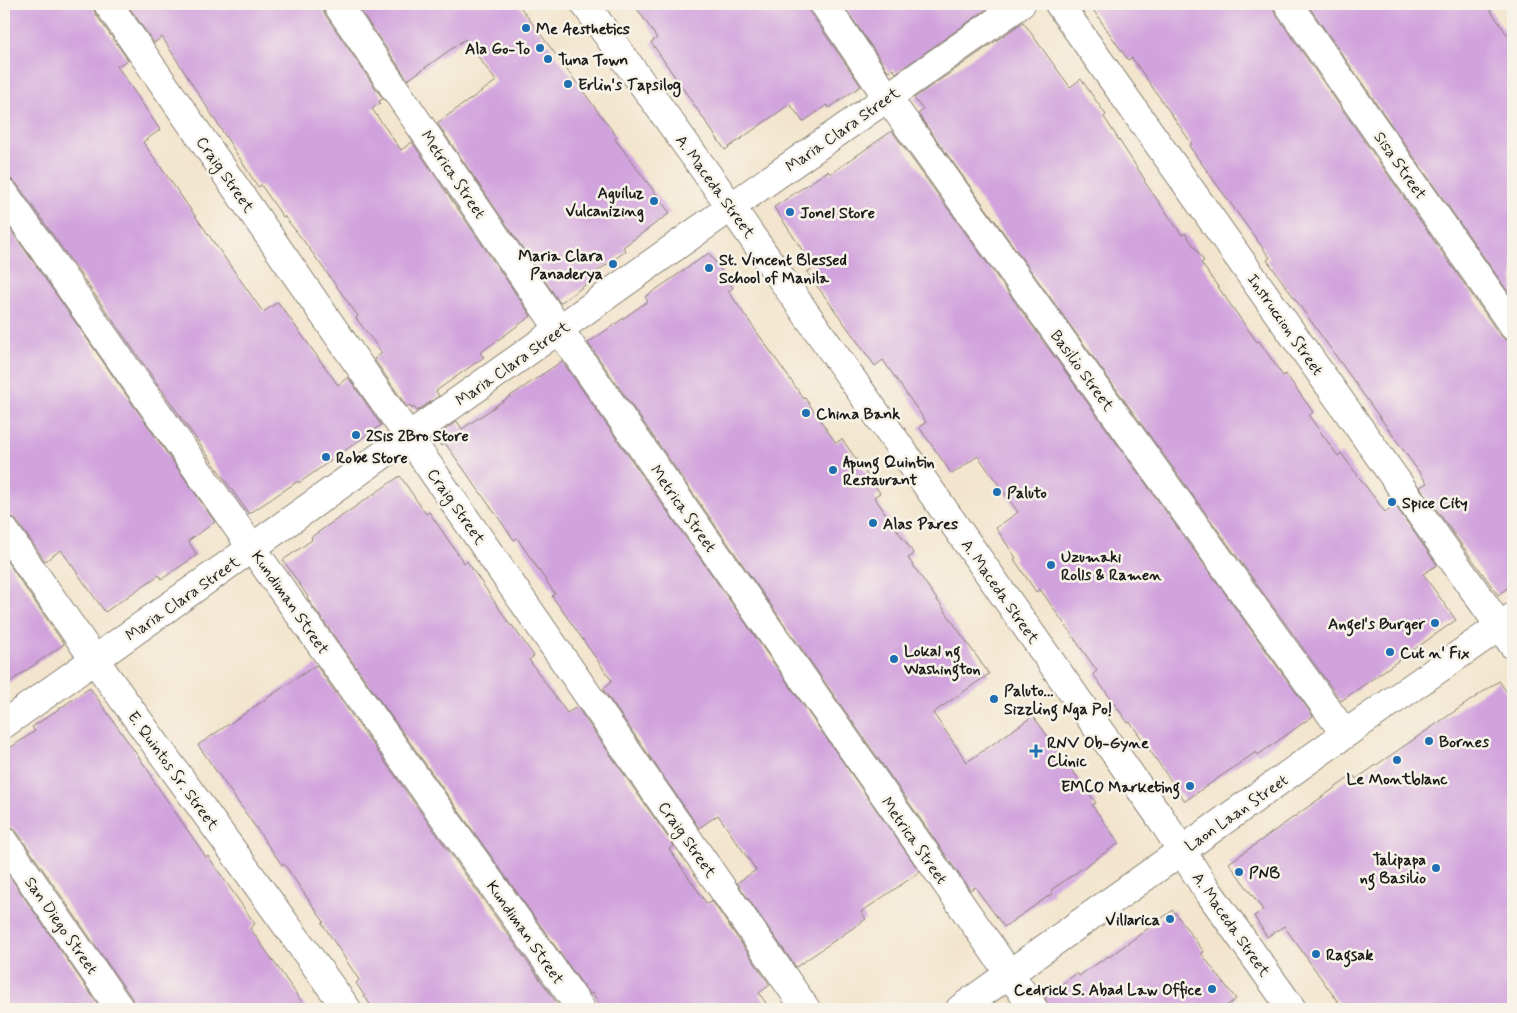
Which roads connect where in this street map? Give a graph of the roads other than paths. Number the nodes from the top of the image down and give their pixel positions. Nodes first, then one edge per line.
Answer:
1 (108, 4) edge
2 (337, 4) edge
3 (585, 4) edge
4 (824, 4) edge
5 (1021, 4) edge
6 (1059, 4) edge
7 (1288, 4) edge
8 (887, 98) junction
9 (4, 193) edge
10 (731, 207) junction
11 (1513, 326) edge
12 (559, 329) junction
13 (408, 436) junction
14 (4, 530) edge
15 (252, 548) junction
16 (1509, 630) edge
17 (94, 660) junction
18 (4, 724) edge
19 (1345, 734) junction
20 (4, 841) edge
21 (1182, 851) junction
22 (1009, 975) junction
23 (120, 1009) edge
24 (347, 1009) edge
25 (581, 1009) edge
26 (806, 1009) edge
27 (960, 1009) edge
28 (1034, 1009) edge
29 (1292, 1009) edge

1 - 13 street, Craig Street
2 - 12 street, Metrica Street
3 - 10 street, A. Maceda Street
4 - 8 street, Basilio Street
5 - 8 street, Maria Clara Street
6 - 16 street, Instruccion Street
7 - 11 street, Sisa Street
8 - 10 street, Maria Clara Street
8 - 19 street, Basilio Street
9 - 15 street, Kundiman Street
10 - 12 street, Maria Clara Street
10 - 21 street, A. Maceda Street
12 - 13 street, Maria Clara Street
12 - 22 street, Metrica Street
13 - 15 street, Maria Clara Street
13 - 26 street, Craig Street
14 - 17 street, E. Quintos Sr. Street
15 - 17 street, Maria Clara Street
15 - 25 street, Kundiman Street
16 - 19 street, Laon Laan Street
17 - 18 street, Maria Clara Street
17 - 24 street, E. Quintos Sr. Street
19 - 21 street, Laon Laan Street
20 - 23 street, San Diego Street
21 - 22 street, Laon Laan Street
21 - 29 street, A. Maceda Street
22 - 27 street, Laon Laan Street
22 - 28 street, Metrica Street

